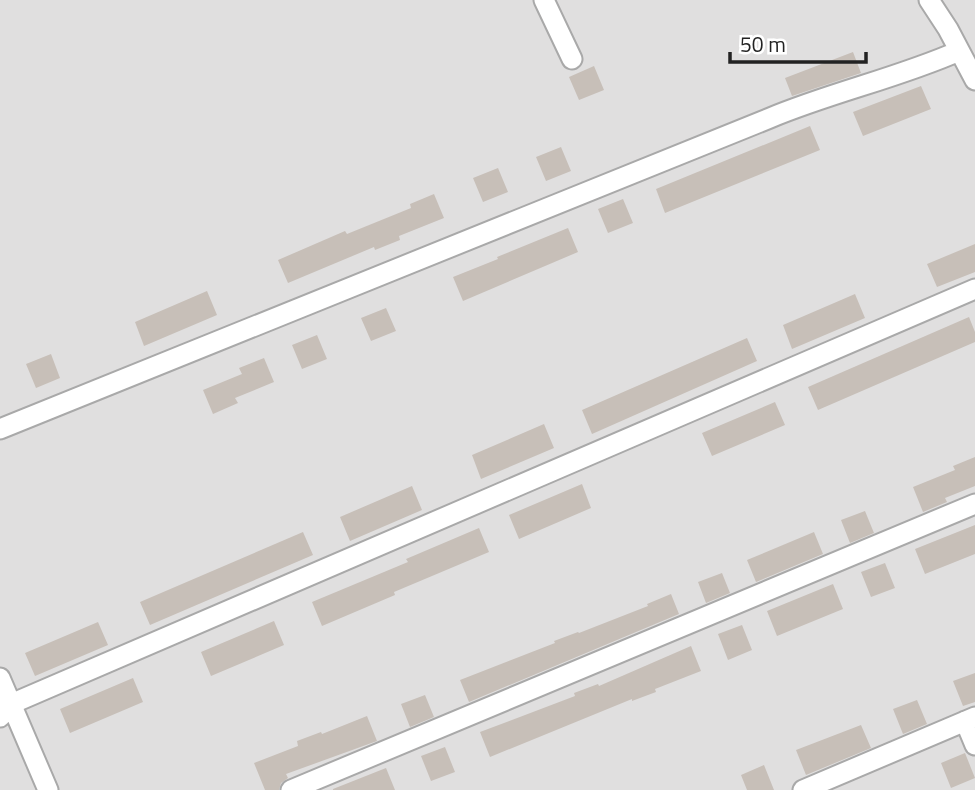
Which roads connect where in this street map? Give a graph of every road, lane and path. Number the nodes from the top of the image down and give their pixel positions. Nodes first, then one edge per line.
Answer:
1 (544, 0) edge
2 (929, 0) edge
3 (959, 51) junction
4 (572, 60) dead end
5 (975, 80) edge
6 (975, 289) edge
7 (0, 429) edge
8 (975, 504) edge
9 (0, 678) edge
10 (6, 710) edge
11 (970, 719) edge
12 (975, 745) edge
13 (48, 790) edge
14 (291, 790) edge
15 (803, 790) edge

1 - 4 street
2 - 3 street
3 - 5 street
3 - 7 street
6 - 10 street
8 - 14 street
9 - 10 street
10 - 13 street
11 - 12 street
11 - 15 street

